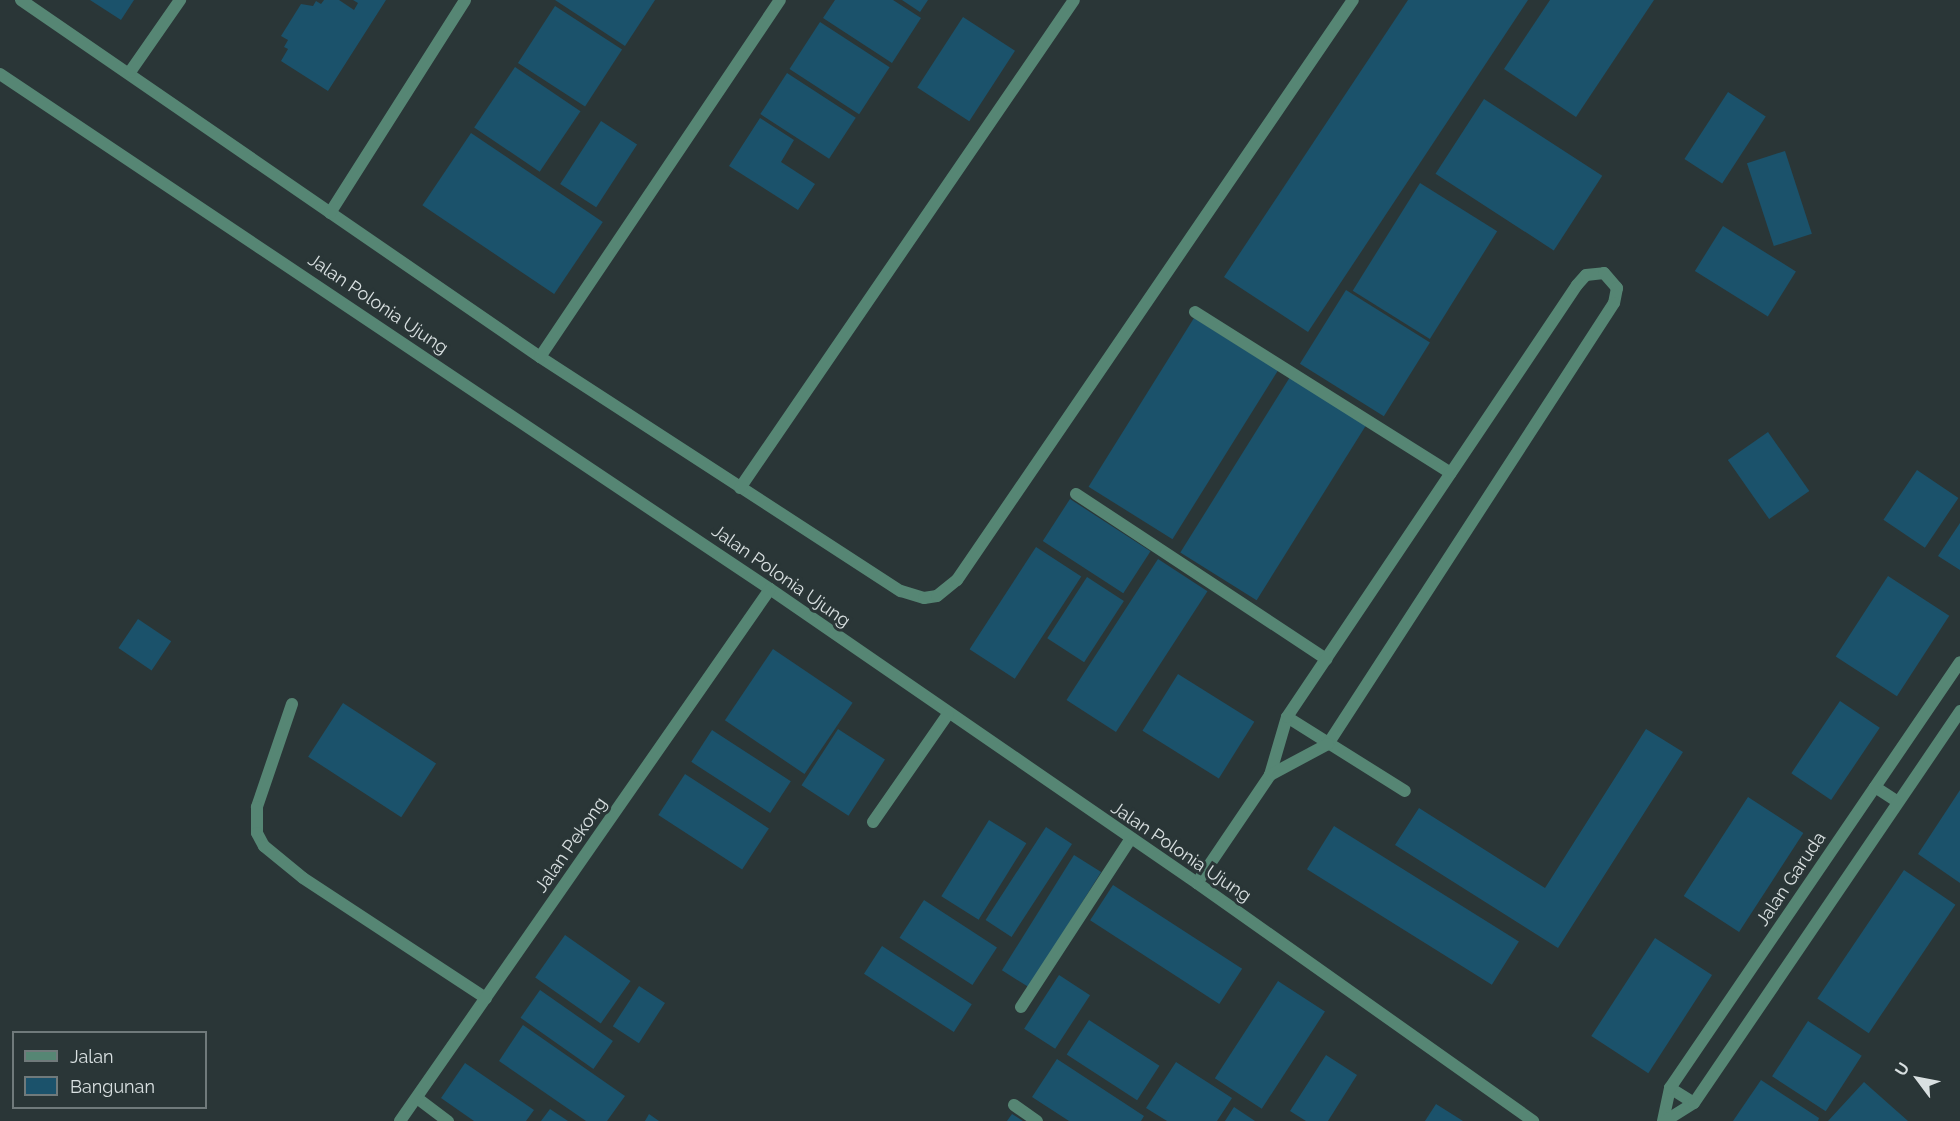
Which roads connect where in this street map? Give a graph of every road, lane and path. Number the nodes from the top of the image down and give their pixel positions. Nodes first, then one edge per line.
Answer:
1 (21, 0) edge
2 (180, 0) edge
3 (465, 0) edge
4 (780, 0) edge
5 (1074, 0) edge
6 (1353, 0) edge
7 (130, 72) junction
8 (0, 75) edge
9 (330, 213) junction
10 (1195, 312) dead end
11 (540, 357) junction
12 (1451, 473) junction
13 (740, 489) junction
14 (1076, 494) dead end
15 (770, 589) junction
16 (1326, 660) junction
17 (1960, 662) edge
18 (292, 704) dead end
19 (1960, 711) edge
20 (948, 714) junction
21 (1287, 717) junction
22 (1328, 744) junction
23 (1270, 775) junction
24 (1875, 787) junction
25 (1405, 791) dead end
26 (1898, 802) junction
27 (873, 822) dead end
28 (1130, 840) junction
29 (1197, 883) junction
30 (486, 998) junction
31 (1021, 1007) dead end
32 (1670, 1088) junction
33 (417, 1098) junction
34 (1694, 1103) junction
35 (1014, 1105) dead end
36 (400, 1121) edge
37 (448, 1121) edge
38 (1037, 1121) edge
39 (1533, 1121) edge
40 (1664, 1121) edge

1 - 7 street
2 - 7 street
3 - 9 street
4 - 11 street
5 - 13 street
6 - 13 street
7 - 9 street
8 - 15 street, Jalan Polonia Ujung
9 - 11 street
10 - 12 street
11 - 13 street
12 - 16 street
12 - 22 street
14 - 16 street
15 - 20 street, Jalan Polonia Ujung
15 - 30 street, Jalan Pekong
16 - 21 street
17 - 24 street, Jalan Garuda
18 - 30 street
19 - 26 street, Jalan Garuda
20 - 27 street
20 - 28 street, Jalan Polonia Ujung
21 - 22 street
21 - 23 street
22 - 23 street
22 - 25 street
23 - 29 street
24 - 26 street
24 - 32 street, Jalan Garuda
26 - 34 street, Jalan Garuda
28 - 29 street, Jalan Polonia Ujung
28 - 31 street
29 - 39 street, Jalan Polonia Ujung
30 - 33 street, Jalan Pekong
32 - 34 street
32 - 40 street, Jalan Garuda
33 - 36 street, Jalan Pekong
33 - 37 street
34 - 40 street, Jalan Garuda
35 - 38 street

